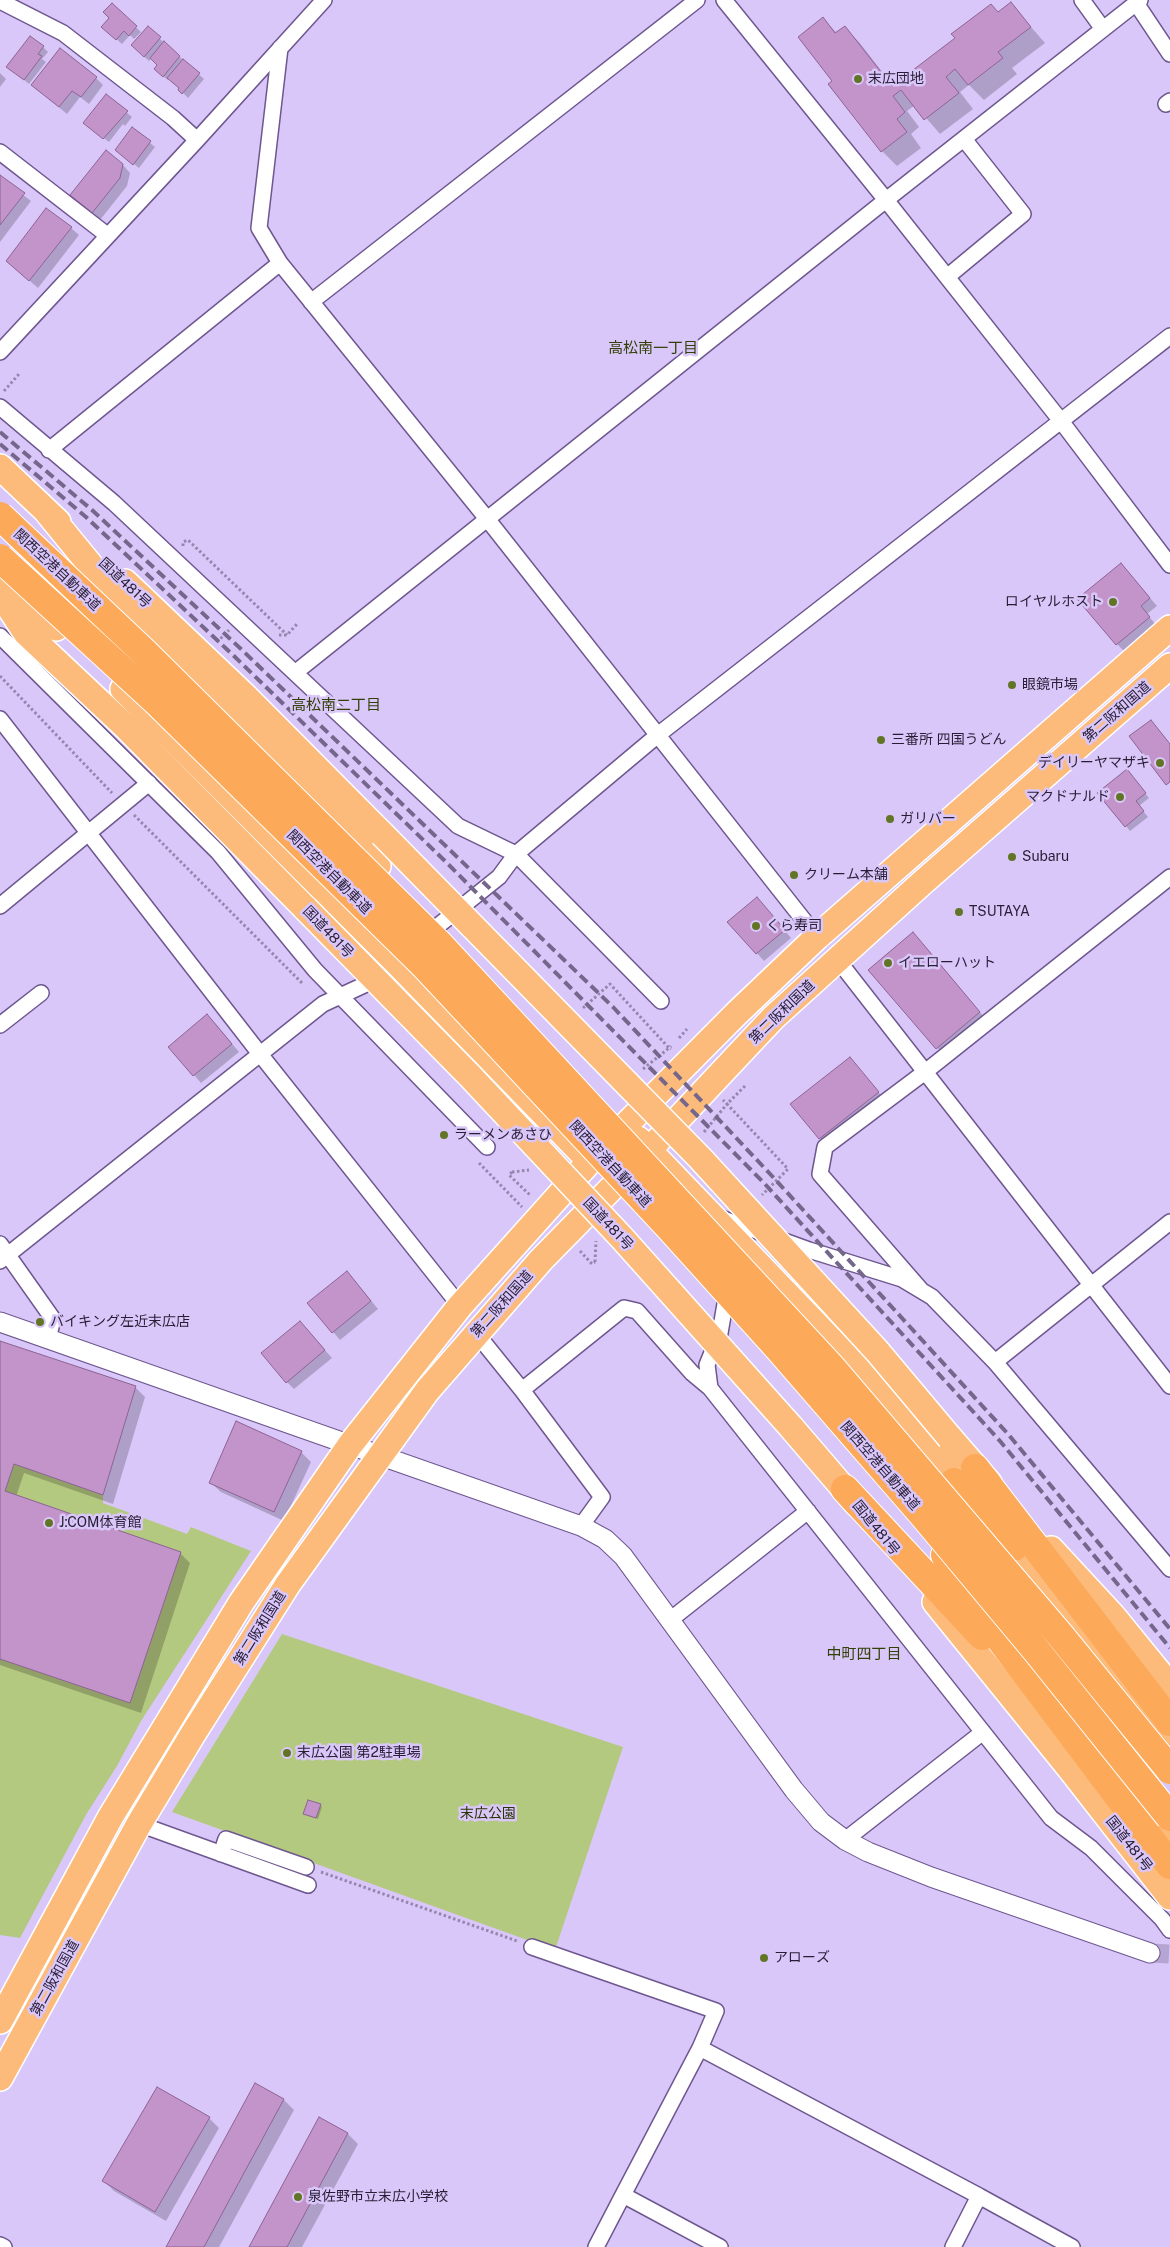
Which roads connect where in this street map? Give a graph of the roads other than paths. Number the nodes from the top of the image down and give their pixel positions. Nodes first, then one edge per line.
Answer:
1 (324, 0) edge
2 (697, 0) edge
3 (724, 0) edge
4 (1082, 0) edge
5 (0, 1) edge
6 (1138, 2) edge
7 (1103, 29) junction
8 (280, 48) junction
9 (1170, 54) edge
10 (964, 139) junction
11 (197, 140) junction
12 (0, 152) edge
13 (886, 200) junction
14 (107, 235) junction
15 (280, 263) junction
16 (947, 277) junction
17 (311, 302) junction
18 (1170, 336) edge
19 (0, 352) edge
20 (0, 407) edge
21 (1061, 421) junction
22 (50, 450) junction
23 (0, 467) edge
24 (47, 512) junction
25 (0, 516) edge
26 (488, 520) junction
27 (0, 558) edge
28 (1170, 565) edge
29 (0, 574) edge
30 (0, 594) edge
31 (1170, 628) edge
32 (0, 636) edge
33 (1170, 666) edge
34 (296, 672) junction
35 (0, 719) edge
36 (659, 734) junction
37 (149, 783) junction
38 (90, 832) junction
39 (516, 854) junction
40 (1170, 877) edge
41 (0, 906) edge
42 (436, 927) junction
43 (817, 937) junction
44 (837, 959) junction
45 (394, 961) junction
46 (41, 993) dead end
47 (340, 996) junction
48 (661, 1001) dead end
49 (0, 1025) edge
50 (260, 1054) junction
51 (925, 1072) junction
52 (626, 1125) junction
53 (487, 1148) dead end
54 (649, 1150) junction
55 (590, 1161) junction
56 (613, 1186) junction
57 (710, 1214) junction
58 (1170, 1222) edge
59 (3, 1253) edge
60 (1090, 1285) junction
61 (921, 1290) junction
62 (724, 1304) junction
63 (460, 1306) junction
64 (0, 1322) edge
65 (476, 1333) junction
66 (48, 1339) junction
67 (995, 1362) junction
68 (1170, 1386) edge
69 (710, 1388) junction
70 (522, 1390) junction
71 (350, 1445) junction
72 (380, 1456) junction
73 (965, 1475) junction
74 (845, 1488) junction
75 (808, 1511) junction
76 (581, 1526) junction
77 (930, 1533) junction
78 (1170, 1569) edge
79 (670, 1620) junction
80 (1170, 1686) edge
81 (1055, 1714) junction
82 (1170, 1722) edge
83 (983, 1732) junction
84 (1170, 1750) edge
85 (1170, 1770) edge
86 (1170, 1817) edge
87 (139, 1824) junction
88 (1170, 1832) edge
89 (846, 1840) junction
90 (221, 1854) junction
91 (1170, 1866) edge
92 (306, 1867) road end
93 (308, 1885) dead end
94 (1170, 1898) edge
95 (1170, 1930) edge
96 (532, 1947) road end
97 (1150, 1953) tunnel mouth
98 (0, 2021) edge
99 (700, 2048) junction
100 (0, 2078) edge
101 (623, 2195) junction
102 (979, 2196) junction
103 (0, 2245) edge
104 (4, 2247) edge
105 (596, 2247) edge
106 (720, 2247) edge
107 (953, 2247) edge
108 (1072, 2247) edge

1 - 8 street
2 - 17 street
3 - 13 street
4 - 7 street
5 - 11 street
6 - 7 street
6 - 9 street
7 - 10 street
8 - 11 street
8 - 15 street
10 - 13 street
10 - 16 street
11 - 14 street
12 - 14 street
13 - 16 street
13 - 26 street
14 - 19 street
15 - 17 street
15 - 22 street
16 - 21 street
17 - 26 street
18 - 21 street
20 - 22 street
21 - 28 street
21 - 36 street
22 - 34 street
23 - 24 highway, 国道481号
24 - 42 highway
24 - 73 highway, 国道481号, bridge
25 - 85 highway, 関西空港自動車道, bridge
26 - 34 street
26 - 36 street
27 - 86 highway, 関西空港自動車道, bridge
29 - 45 highway
30 - 74 highway, 国道481号, bridge
31 - 43 highway, 第二阪和国道
32 - 37 street
33 - 44 highway, 第二阪和国道
34 - 39 street
35 - 38 street
36 - 39 street
36 - 43 street
37 - 38 street
37 - 47 street
38 - 41 street
38 - 50 street
39 - 42 street
39 - 48 street
40 - 51 street
42 - 45 street
42 - 52 highway
43 - 52 highway, 第二阪和国道
44 - 51 street
44 - 54 highway, 第二阪和国道
45 - 47 street
45 - 55 highway
46 - 49 street
47 - 50 street
47 - 53 street
50 - 59 street
50 - 63 street
51 - 60 street
51 - 61 street
52 - 54 highway
52 - 55 highway, 第二阪和国道
54 - 56 highway, 第二阪和国道
54 - 57 highway
55 - 56 highway
55 - 63 highway, 第二阪和国道
56 - 62 highway
56 - 65 highway, 第二阪和国道
57 - 61 street
57 - 73 highway
58 - 60 street
59 - 66 street
60 - 67 street
60 - 68 street
61 - 67 street
62 - 69 street
62 - 77 highway
63 - 71 highway, 第二阪和国道
64 - 66 street
65 - 70 street
65 - 72 highway, 第二阪和国道
66 - 71 street
67 - 78 street
69 - 70 street
69 - 75 street
70 - 76 street
71 - 72 street
71 - 98 highway, 第二阪和国道
72 - 76 street
72 - 87 highway, 第二阪和国道
73 - 80 highway, 国道481号
73 - 82 highway
73 - 84 highway
74 - 81 highway
74 - 94 highway, 国道481号
75 - 79 street
75 - 83 street
76 - 79 street
77 - 81 highway
77 - 88 highway
79 - 89 street
81 - 91 highway
83 - 89 street
83 - 95 street
87 - 90 street
87 - 100 highway, 第二阪和国道
89 - 97 street
90 - 92 street
90 - 93 street
96 - 99 street
99 - 101 street
99 - 102 street
101 - 105 street
101 - 106 street
102 - 107 street
102 - 108 street
103 - 104 street

